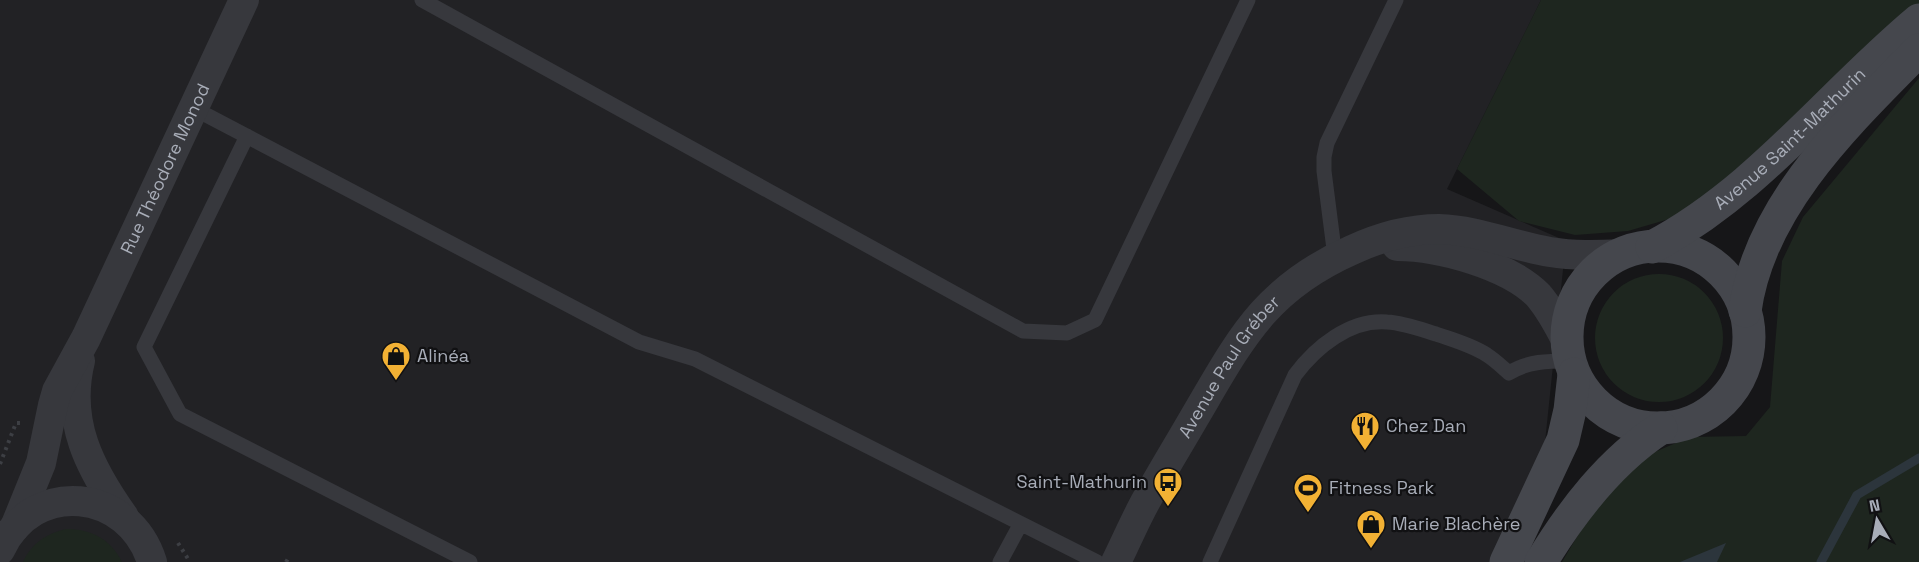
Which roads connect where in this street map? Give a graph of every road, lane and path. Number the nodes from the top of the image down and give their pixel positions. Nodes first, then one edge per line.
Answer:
1 (244, 0) edge
2 (422, 0) edge
3 (1248, 0) edge
4 (1396, 0) edge
5 (1919, 20) edge
6 (1919, 50) edge
7 (193, 108) junction
8 (247, 136) junction
9 (1637, 250) junction
10 (1335, 257) junction
11 (1745, 311) junction
12 (86, 338) junction
13 (1570, 359) junction
14 (25, 422) dead end
15 (1661, 428) junction
16 (0, 464) edge
17 (1147, 498) junction
18 (128, 522) junction
19 (1020, 525) junction
20 (7, 538) edge
21 (176, 539) dead end
22 (289, 557) dead end
23 (152, 562) edge
24 (190, 562) edge
25 (286, 562) edge
26 (470, 562) edge
27 (1000, 562) edge
28 (1099, 562) edge
29 (1116, 562) edge
30 (1210, 562) edge
31 (1506, 562) edge
32 (1541, 562) edge

1 - 7 street, Rue Théodore Monod
2 - 3 lane
4 - 10 lane
5 - 9 street, Avenue Saint-Mathurin
6 - 11 street, Avenue Saint-Mathurin
7 - 8 lane
7 - 12 street, Rue Théodore Monod
8 - 19 lane
8 - 26 lane
9 - 10 street, Avenue Paul Gréber
9 - 11 street
9 - 13 street
10 - 13 street, Avenue Paul Gréber
10 - 17 street, Avenue Paul Gréber
11 - 15 street
12 - 18 street, Rue Théodore Monod
12 - 20 street, Rue Théodore Monod
13 - 15 street
13 - 30 lane
13 - 31 street
14 - 16 path
15 - 32 street
17 - 28 street, Avenue Paul Gréber
17 - 29 street, Avenue Paul Gréber
18 - 20 street
18 - 23 street, Rue Théodore Monod
19 - 27 lane
19 - 28 lane
21 - 24 path
22 - 25 path

